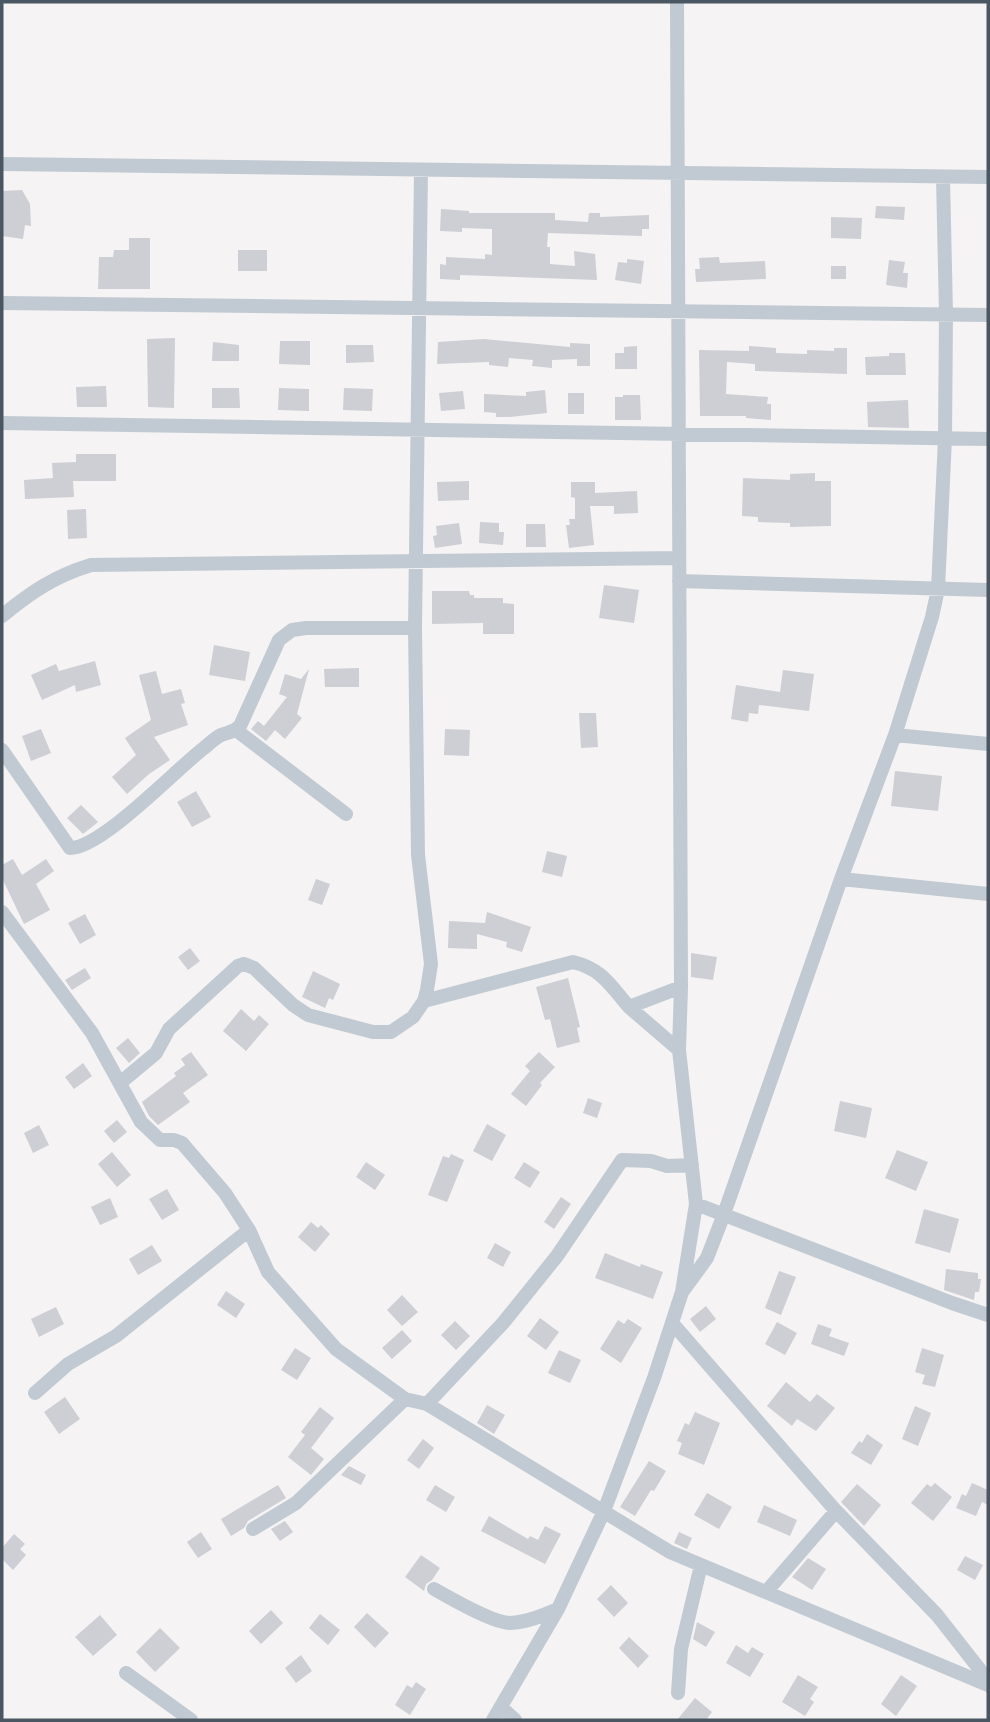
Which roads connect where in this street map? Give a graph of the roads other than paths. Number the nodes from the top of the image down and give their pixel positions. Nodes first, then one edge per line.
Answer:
1 (677, 2) edge
2 (2, 164) edge
3 (421, 170) junction
4 (677, 173) junction
5 (943, 177) junction
6 (988, 177) edge
7 (2, 303) edge
8 (419, 308) junction
9 (678, 311) junction
10 (946, 314) junction
11 (988, 315) edge
12 (2, 424) edge
13 (418, 430) junction
14 (679, 434) junction
15 (945, 438) junction
16 (988, 439) edge
17 (679, 558) junction
18 (416, 560) junction
19 (679, 581) junction
20 (937, 589) junction
21 (988, 590) edge
22 (2, 616) edge
23 (415, 628) junction
24 (236, 730) junction
25 (895, 734) junction
26 (988, 744) edge
27 (2, 750) edge
28 (346, 814) dead end
29 (841, 879) junction
30 (988, 894) edge
31 (2, 912) edge
32 (681, 987) junction
33 (424, 1001) junction
34 (629, 1007) junction
35 (679, 1050) junction
36 (120, 1083) junction
37 (692, 1165) junction
38 (696, 1204) junction
39 (724, 1214) junction
40 (249, 1230) junction
41 (682, 1292) junction
42 (988, 1315) edge
43 (673, 1324) junction
44 (35, 1393) dead end
45 (405, 1399) junction
46 (427, 1404) junction
47 (604, 1511) junction
48 (836, 1511) junction
49 (253, 1529) dead end
50 (701, 1565) junction
51 (434, 1590) dead end
52 (767, 1591) junction
53 (558, 1609) junction
54 (126, 1673) dead end
55 (988, 1682) edge
56 (678, 1693) dead end
57 (501, 1707) junction
58 (191, 1720) edge
59 (493, 1720) edge
60 (515, 1720) edge

1 - 4 street
2 - 3 street
3 - 4 street
3 - 8 street
4 - 5 street
4 - 9 street
5 - 6 street
5 - 10 street
7 - 8 street
8 - 9 street
8 - 13 street
9 - 10 street
9 - 14 street
10 - 11 street
10 - 15 street
12 - 13 street
13 - 14 street
13 - 18 street
14 - 15 street
14 - 17 street
15 - 16 street
15 - 20 street
17 - 18 street
17 - 19 street
18 - 22 street
18 - 23 street
19 - 20 street
19 - 32 street
20 - 21 street
20 - 25 street
23 - 24 street
23 - 33 street
24 - 27 street
24 - 28 street
25 - 26 street
25 - 29 street
29 - 30 street
29 - 39 street
31 - 36 street
32 - 34 street
32 - 35 street
33 - 34 street
33 - 36 street
34 - 35 street
35 - 37 street
36 - 40 street
37 - 38 street
37 - 46 street
38 - 39 street
38 - 41 street
39 - 41 street
39 - 42 street
40 - 44 street
40 - 45 street
41 - 43 street
43 - 47 street
43 - 48 street
45 - 46 street
45 - 49 street
46 - 47 street
47 - 50 street
47 - 53 street
48 - 52 street
48 - 55 street
50 - 52 street
50 - 56 street
51 - 53 street
52 - 55 street
53 - 57 street
54 - 58 street
57 - 59 street
57 - 60 street

